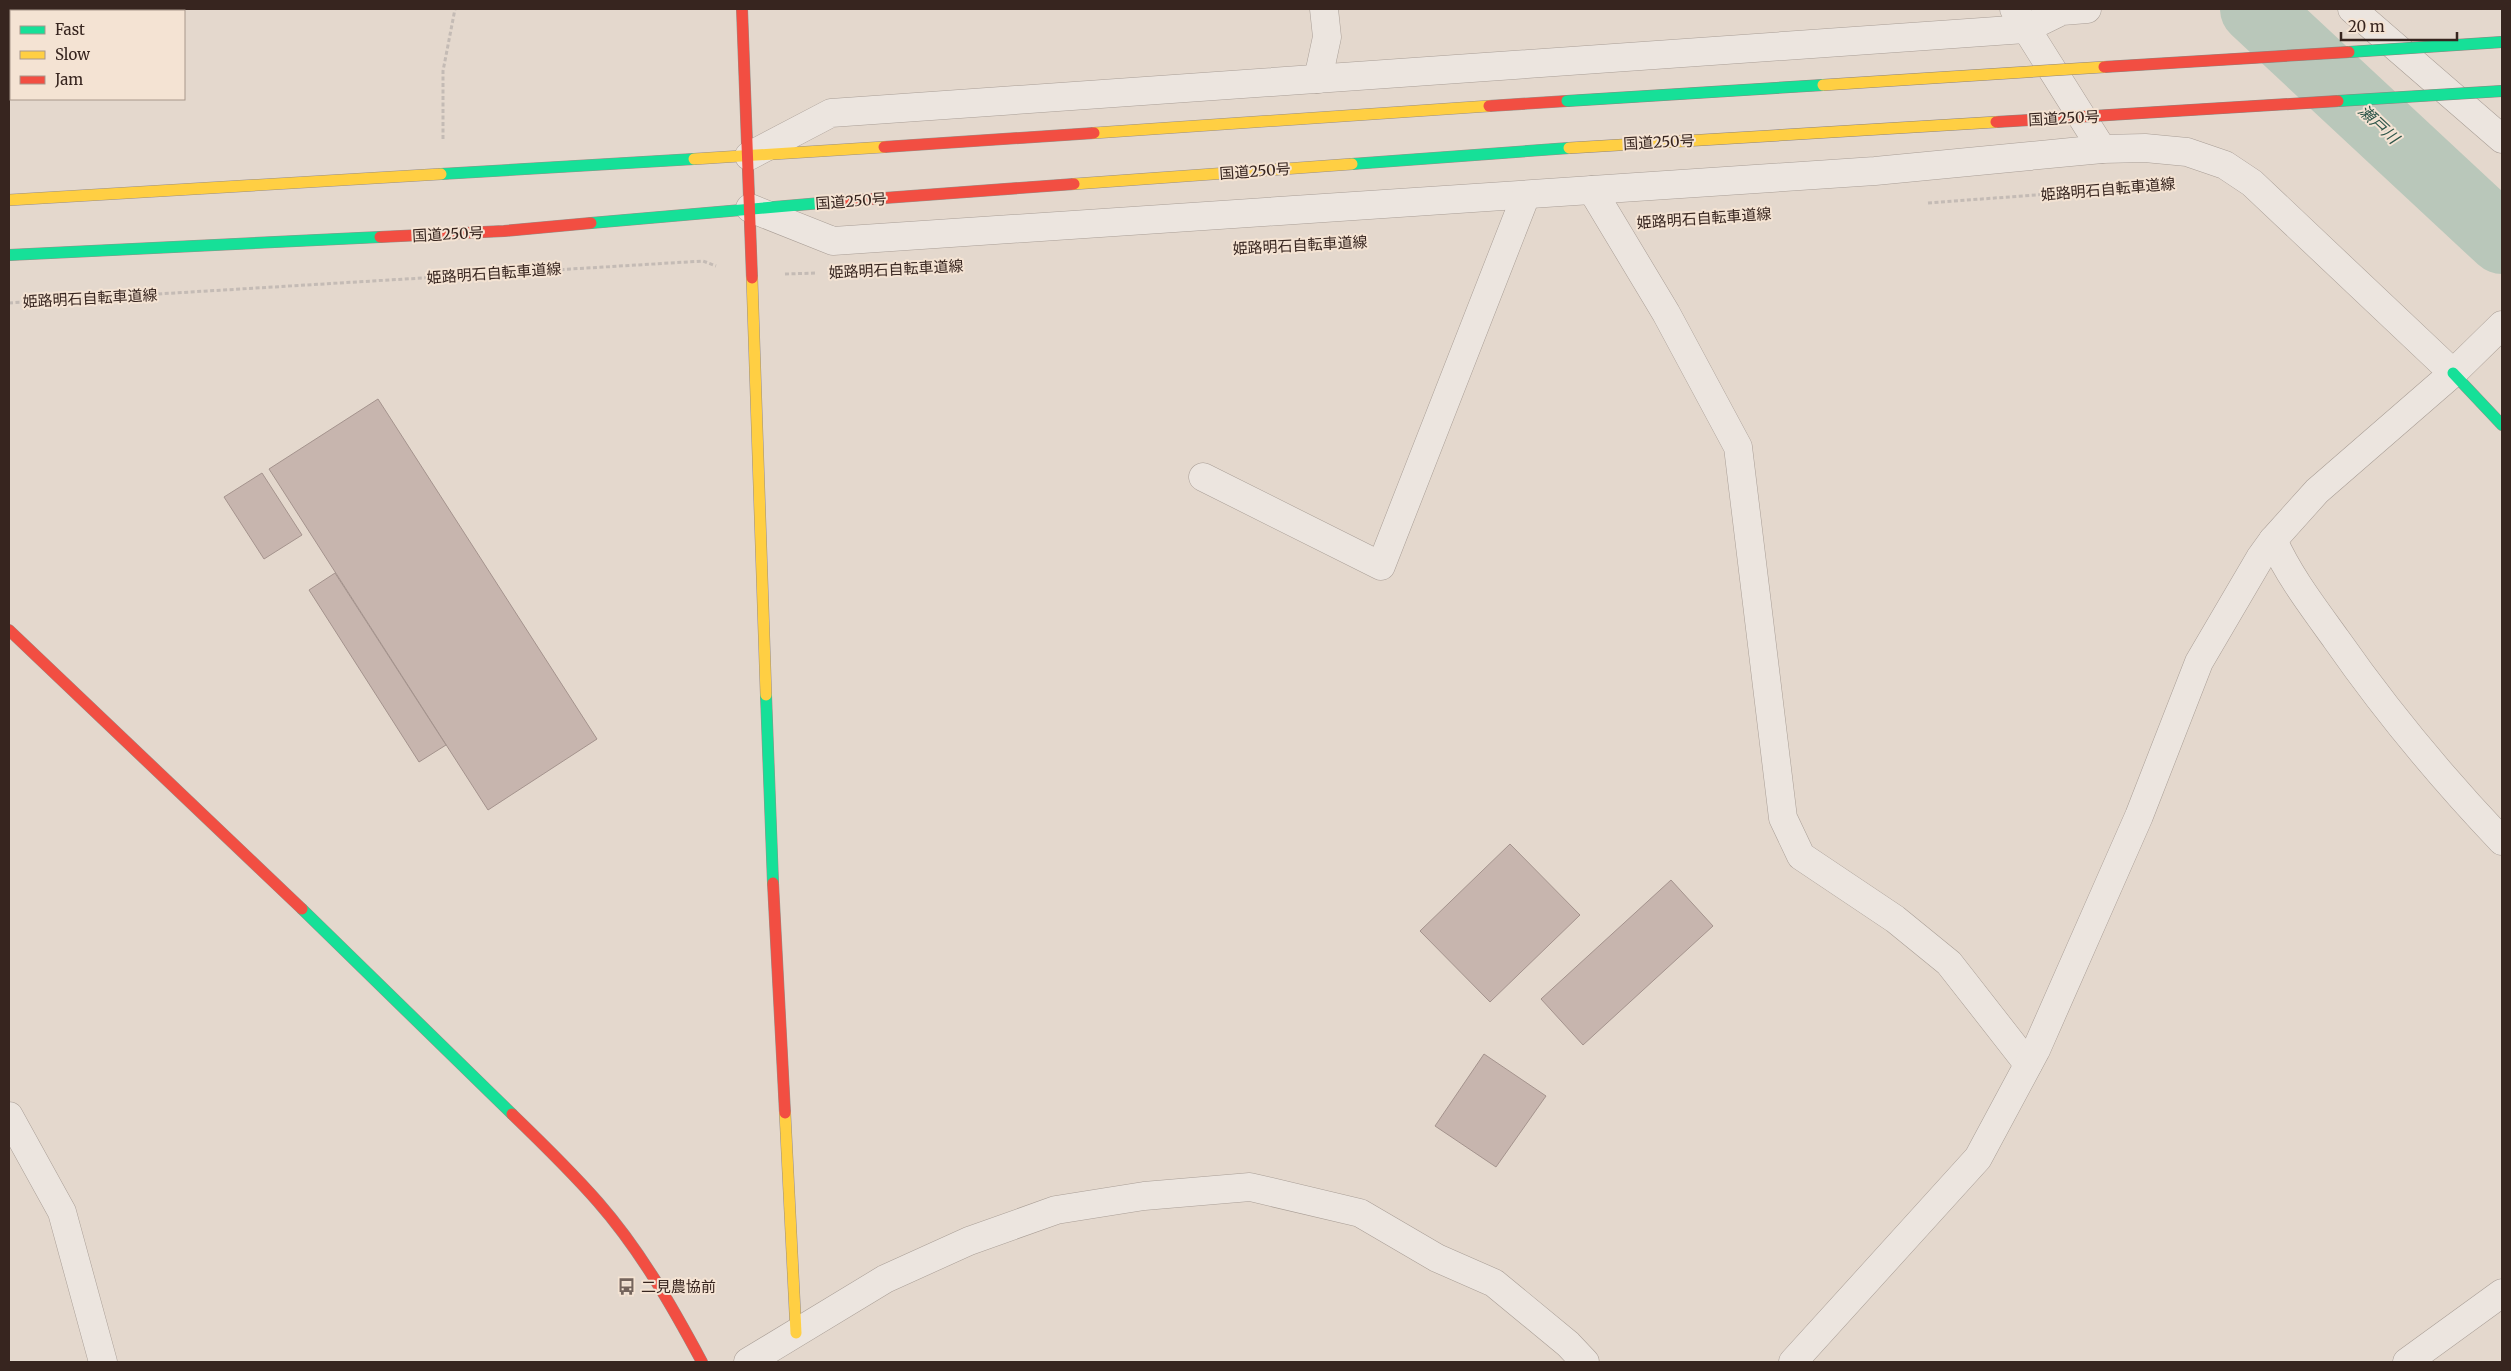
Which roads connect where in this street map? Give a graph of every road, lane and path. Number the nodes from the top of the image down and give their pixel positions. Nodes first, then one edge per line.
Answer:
1 (456, 9) edge
2 (742, 9) edge
3 (1324, 9) edge
4 (2352, 9) edge
5 (2075, 10) edge
6 (2020, 19) edge
7 (2502, 42) edge
8 (1318, 79) junction
9 (2502, 91) edge
10 (2499, 133) edge
11 (2102, 149) junction
12 (749, 156) junction
13 (444, 175) junction
14 (2160, 185) dead end
15 (1592, 190) junction
16 (1526, 195) junction
17 (9, 200) edge
18 (1919, 204) dead end
19 (750, 208) junction
20 (9, 255) edge
21 (819, 273) dead end
22 (752, 275) junction
23 (9, 302) edge
24 (2502, 325) edge
25 (2459, 367) junction
26 (2502, 425) edge
27 (1203, 476) dead end
28 (2273, 540) junction
29 (9, 630) edge
30 (2502, 841) edge
31 (2028, 1064) junction
32 (9, 1116) edge
33 (2502, 1293) edge
34 (796, 1333) junction
35 (103, 1362) edge
36 (702, 1362) edge
37 (748, 1362) edge
38 (1585, 1362) edge
39 (1793, 1362) edge
40 (2407, 1362) edge

1 - 13 path
2 - 12 main road
3 - 8 street
4 - 10 street
5 - 6 street
6 - 8 street
6 - 11 street
7 - 12 main road, bridge
8 - 12 street
9 - 19 main road, 国道250号, bridge
11 - 15 street
11 - 25 street
12 - 13 main road
12 - 19 main road
13 - 17 main road
14 - 18 path, 姫路明石自転車道線
15 - 16 street
15 - 31 street
16 - 19 street
16 - 27 street
19 - 20 main road, 国道250号
19 - 22 main road
21 - 22 path, 姫路明石自転車道線
22 - 23 path, 姫路明石自転車道線
22 - 34 main road
24 - 25 street
25 - 26 main road
25 - 28 street
28 - 30 street
28 - 31 street
29 - 36 main road
31 - 39 street
32 - 35 street
33 - 40 street
34 - 37 street
34 - 38 street

